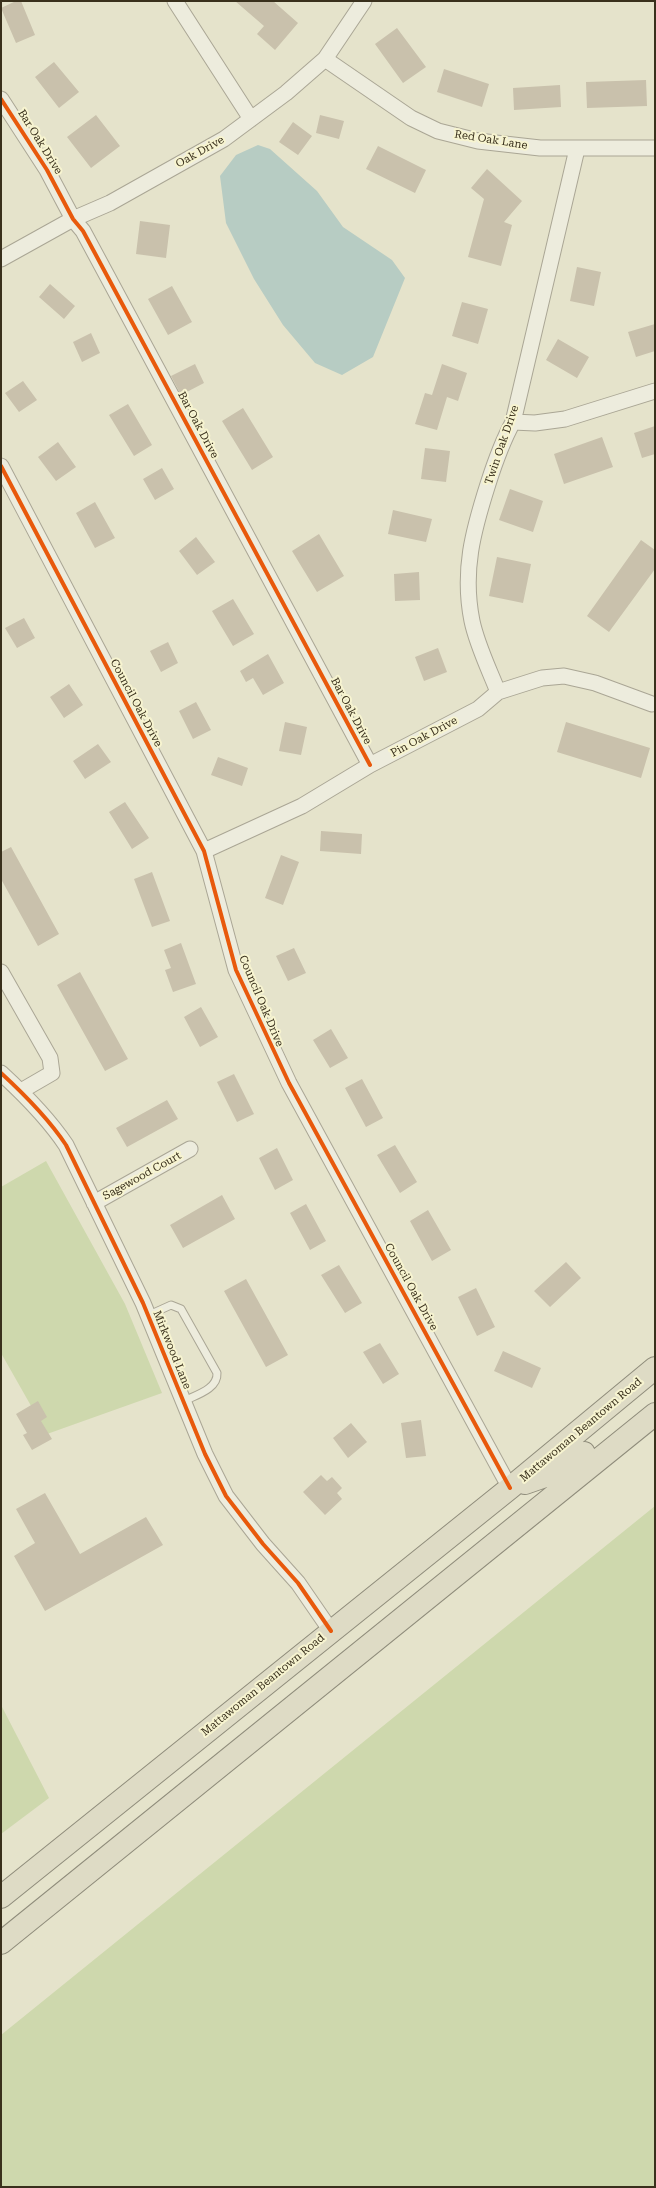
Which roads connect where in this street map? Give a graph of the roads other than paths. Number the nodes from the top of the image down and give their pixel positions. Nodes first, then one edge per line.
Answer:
1 (175, 1) edge
2 (364, 1) edge
3 (324, 59) junction
4 (1, 99) edge
5 (251, 119) junction
6 (655, 148) edge
7 (578, 149) junction
8 (73, 219) junction
9 (1, 259) edge
10 (655, 391) edge
11 (513, 422) junction
12 (1, 466) edge
13 (498, 692) junction
14 (654, 700) edge
15 (370, 765) junction
16 (204, 851) junction
17 (1, 972) edge
18 (1, 1073) edge
19 (21, 1092) junction
20 (190, 1149) dead end
21 (94, 1203) junction
22 (149, 1315) junction
23 (655, 1368) edge
24 (655, 1397) edge
25 (184, 1401) junction
26 (655, 1414) edge
27 (510, 1488) junction
28 (331, 1631) junction
29 (267, 1728) junction
30 (1, 1897) edge
31 (1, 1943) edge

1 - 5 street
2 - 3 street, Oak Drive
3 - 5 street, Oak Drive
3 - 7 street, Red Oak Lane
4 - 8 street, Bar Oak Drive
5 - 8 street, Oak Drive
6 - 7 street, Red Oak Lane
7 - 11 street, Twin Oak Drive
8 - 9 street, Oak Drive
8 - 15 street, Bar Oak Drive
10 - 11 street
11 - 13 street, Twin Oak Drive
12 - 16 street, Council Oak Drive
13 - 14 street, Pin Oak Drive
13 - 15 street, Pin Oak Drive
15 - 16 street, Pin Oak Drive
16 - 27 street, Council Oak Drive
17 - 19 street
18 - 19 street, Mirkwood Lane
19 - 21 street, Mirkwood Lane
20 - 21 street, Sagewood Court
21 - 22 street, Mirkwood Lane
22 - 25 street, Mirkwood Lane
22 - 25 lane
23 - 27 highway, Mattawoman Beantown Road
24 - 27 highway
25 - 28 street, Mirkwood Lane
26 - 29 highway
27 - 28 highway, Mattawoman Beantown Road
27 - 29 highway
28 - 30 highway, Mattawoman Beantown Road
29 - 31 highway

